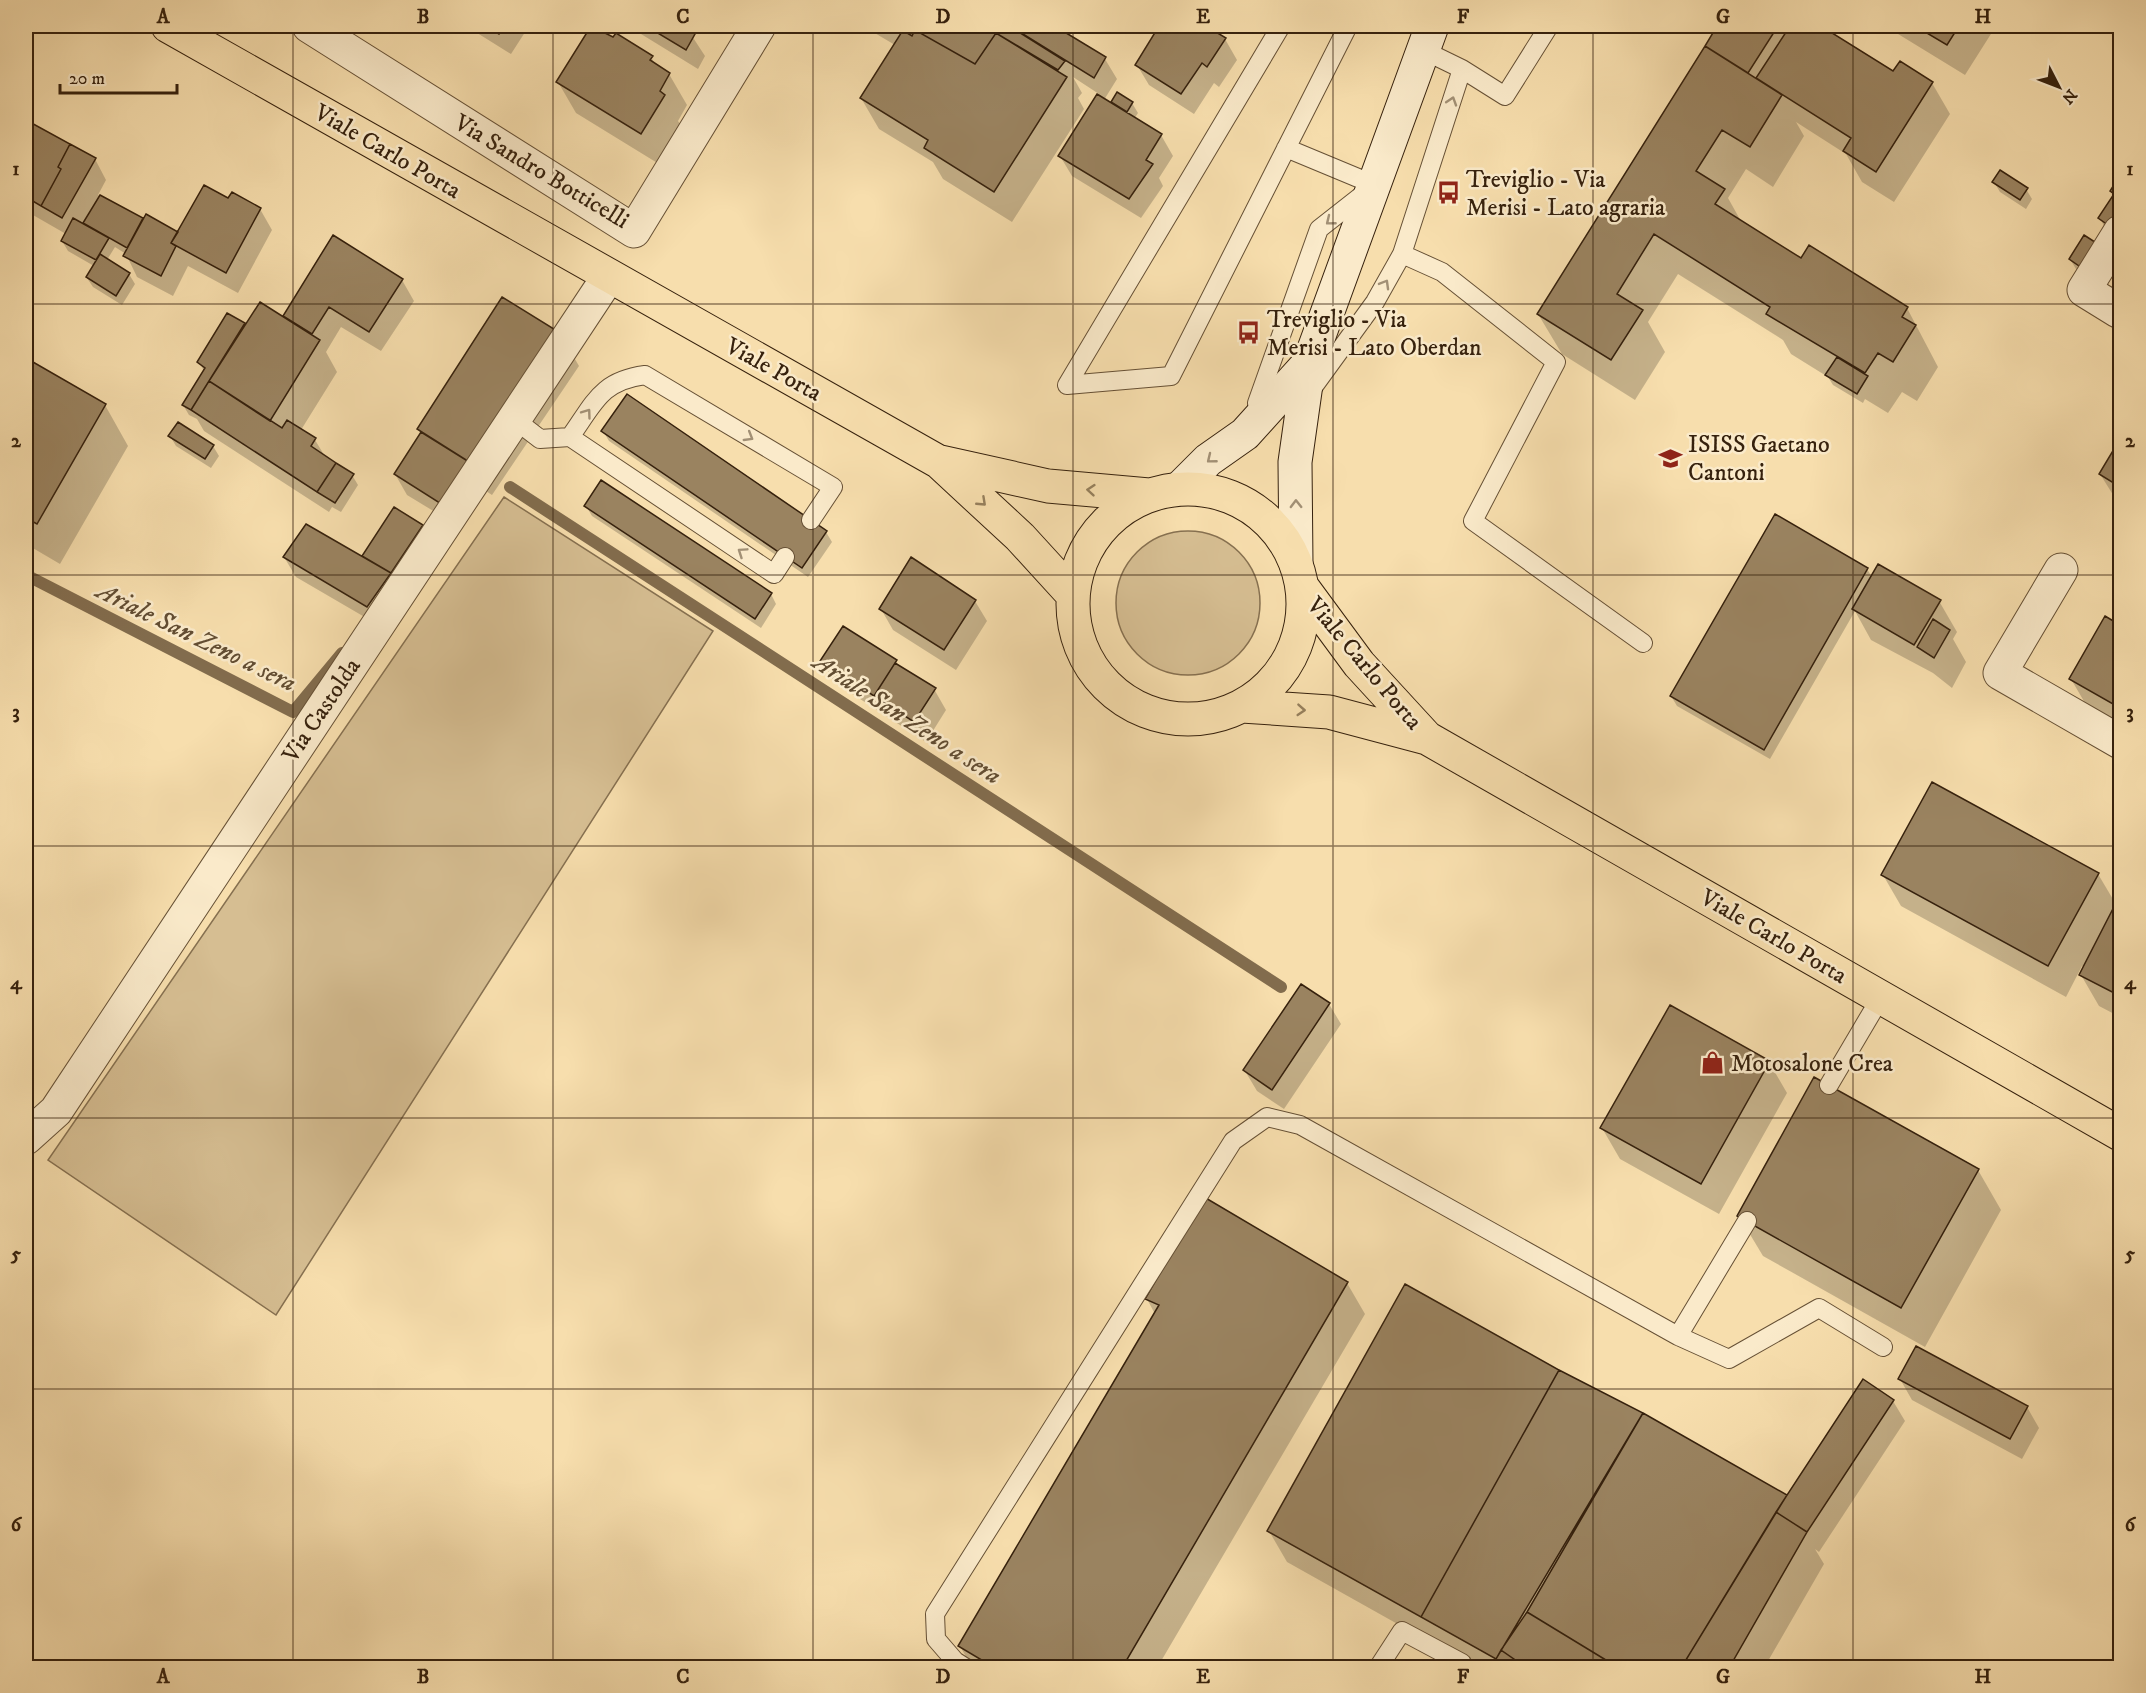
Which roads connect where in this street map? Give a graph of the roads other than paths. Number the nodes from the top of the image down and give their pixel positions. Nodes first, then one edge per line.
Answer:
1 (168, 26) edge
2 (309, 26) edge
3 (759, 26) edge
4 (1281, 26) edge
5 (1348, 26) edge
6 (1550, 26) edge
7 (1427, 38) edge
8 (1462, 69) junction
9 (1286, 148) junction
10 (1375, 184) junction
11 (2121, 232) edge
12 (1402, 254) junction
13 (609, 276) junction
14 (2118, 311) dead end
15 (1309, 363) junction
16 (1304, 400) junction
17 (1261, 416) junction
18 (514, 419) junction
19 (570, 437) junction
20 (939, 462) junction
21 (1164, 491) junction
22 (811, 520) dead end
23 (785, 557) dead end
24 (2061, 570) dead end
25 (1299, 575) junction
26 (1073, 595) junction
27 (1643, 643) dead end
28 (1242, 706) junction
29 (1427, 738) junction
30 (2121, 742) edge
31 (1881, 997) junction
32 (1829, 1085) dead end
33 (2121, 1134) edge
34 (26, 1138) edge
35 (1747, 1221) dead end
36 (1678, 1336) junction
37 (1883, 1347) dead end
38 (1462, 1663) dead end
39 (966, 1668) edge
40 (1378, 1668) edge

1 - 13 main road, Viale Carlo Porta
2 - 3 street, Via Sandro Botticelli
4 - 9 lane
5 - 9 lane
6 - 8 lane
7 - 8 lane
7 - 10 street
12 -> 8 lane
9 - 10 lane
10 - 15 street
10 -> 17 lane
11 - 14 street
16 -> 12 lane
12 - 27 lane
13 - 18 street, Via Castolda
13 - 20 main road, Viale Porta
15 - 16 street
15 - 17 street
25 -> 16 street
17 -> 21 street
18 - 19 lane
18 - 34 street, Via Castolda
19 -> 22 lane
23 -> 19 lane
21 -> 20 main road
20 -> 26 main road
21 - 25 main road, Viale Carlo Porta
21 - 26 main road, Viale Carlo Porta
24 - 30 street
25 - 28 main road, Viale Carlo Porta
25 - 29 main road, Viale Carlo Porta
26 - 28 main road, Viale Carlo Porta
28 -> 29 main road, Viale Carlo Porta
29 - 31 main road, Viale Carlo Porta
31 - 32 lane
31 - 33 main road, Viale Carlo Porta
35 - 36 lane
36 - 37 lane
36 - 39 lane
38 - 40 lane

